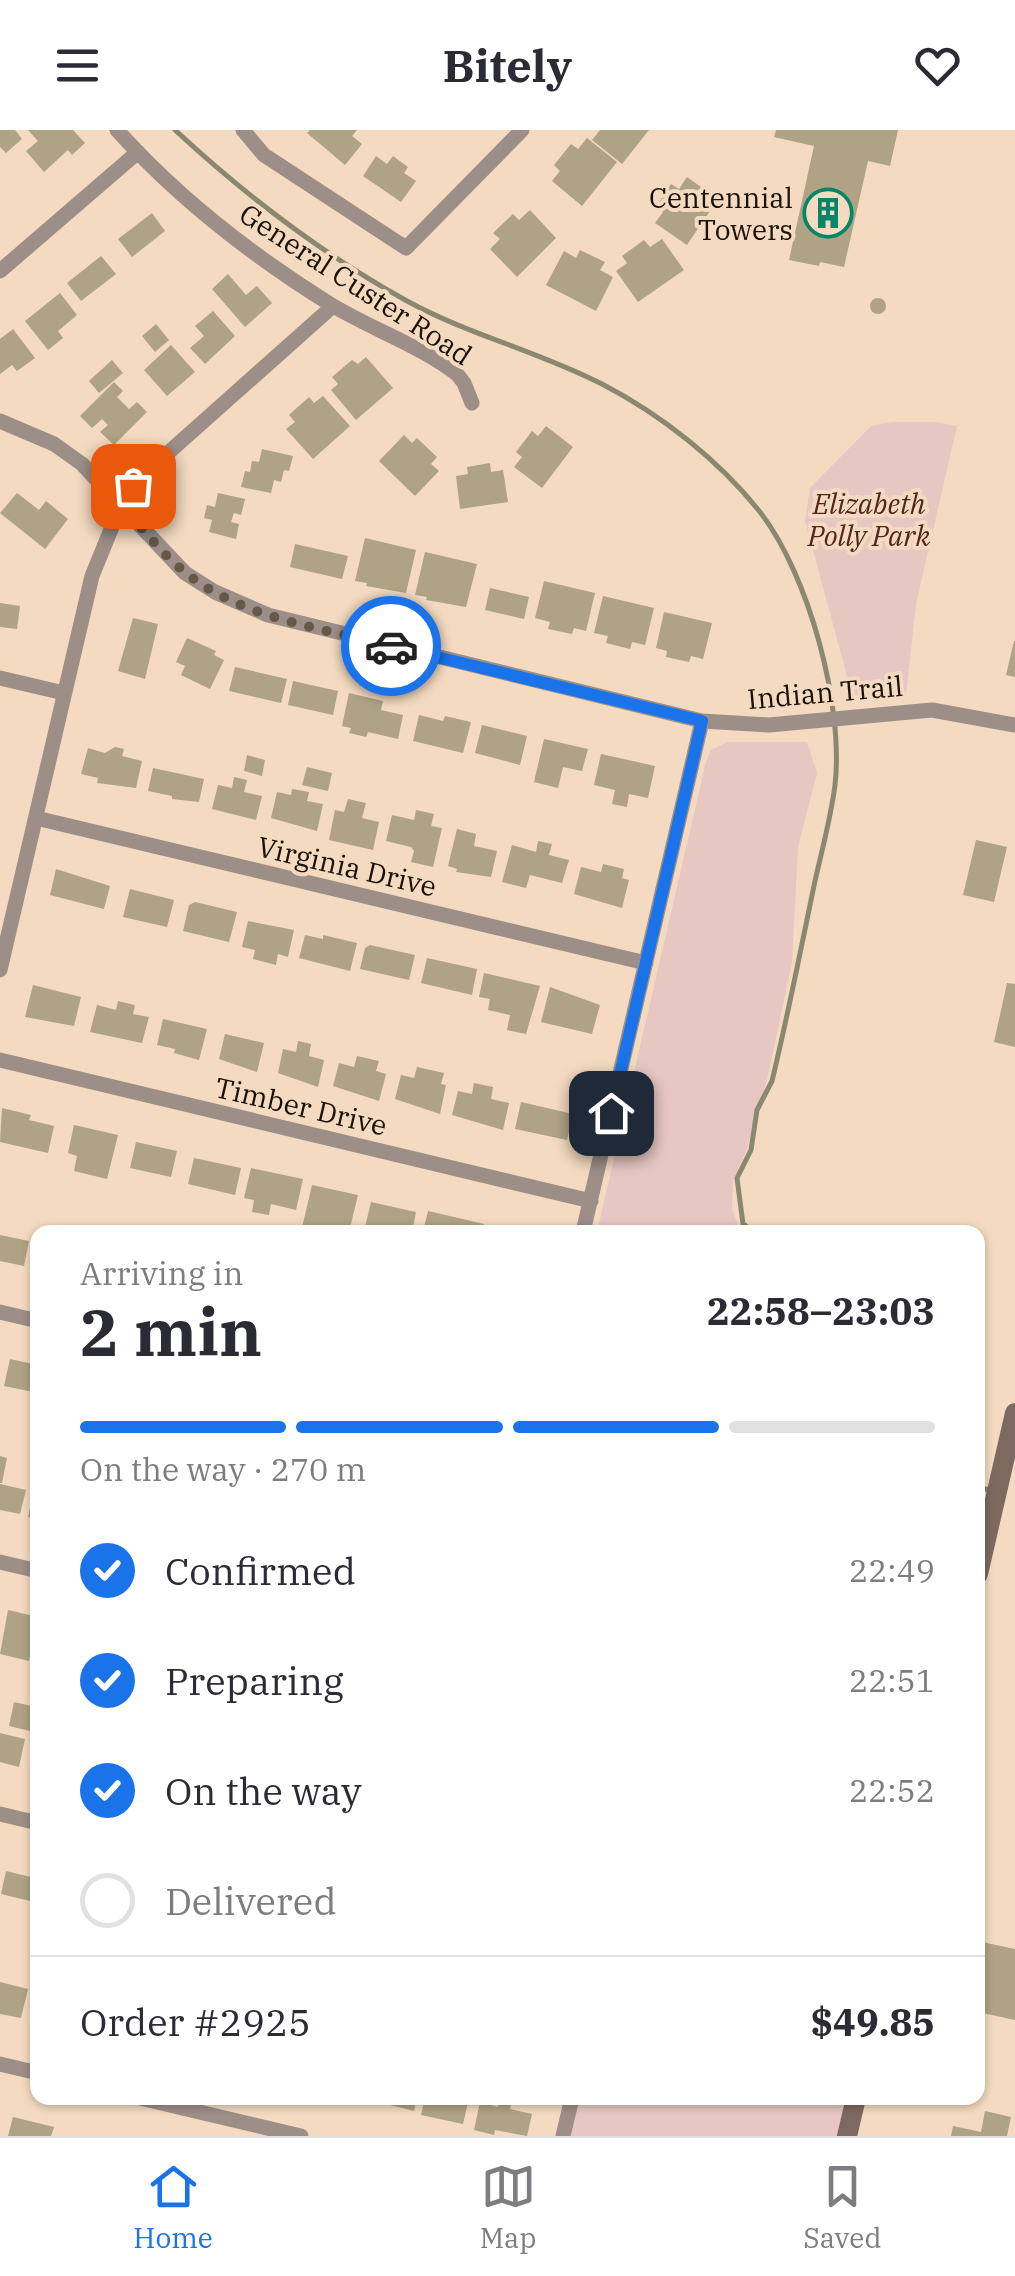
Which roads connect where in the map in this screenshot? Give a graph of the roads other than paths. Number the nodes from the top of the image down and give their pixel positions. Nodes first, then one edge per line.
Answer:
1 (117, 130) edge
2 (243, 130) edge
3 (522, 130) edge
4 (138, 152) junction
5 (0, 272) edge
6 (333, 306) junction
7 (472, 403) dead end
8 (0, 421) edge
9 (121, 505) junction
10 (0, 678) edge
11 (64, 693) junction
12 (702, 721) junction
13 (1015, 724) edge
14 (36, 818) junction
15 (646, 963) junction
16 (0, 970) edge
17 (0, 1060) edge
18 (590, 1201) junction
19 (585, 1225) edge
20 (0, 1312) edge
21 (30, 1319) edge
22 (1015, 1413) edge
23 (985, 1534) edge
24 (0, 1562) edge
25 (30, 1569) edge
26 (0, 1814) edge
27 (30, 1820) edge
28 (0, 2064) edge
29 (30, 2071) edge
30 (170, 2105) edge
31 (570, 2105) edge
32 (854, 2105) edge
33 (301, 2136) edge
34 (563, 2136) edge
35 (847, 2136) edge

1 - 4 street, General Custer Road
2 - 3 street, General Custer Road
4 - 5 street
4 - 6 street, General Custer Road
6 - 7 street, General Custer Road
6 - 9 street
8 - 9 street, Indian Trail
9 - 11 street
9 - 12 street, Indian Trail
10 - 11 street
11 - 14 street
12 - 13 street, Indian Trail
12 - 15 street
14 - 15 street, Virginia Drive
14 - 16 street
15 - 18 street
17 - 18 street, Timber Drive
18 - 19 street
20 - 21 street
22 - 23 main road
24 - 25 street
26 - 27 street
28 - 29 street
30 - 33 street
31 - 34 street
32 - 35 main road

